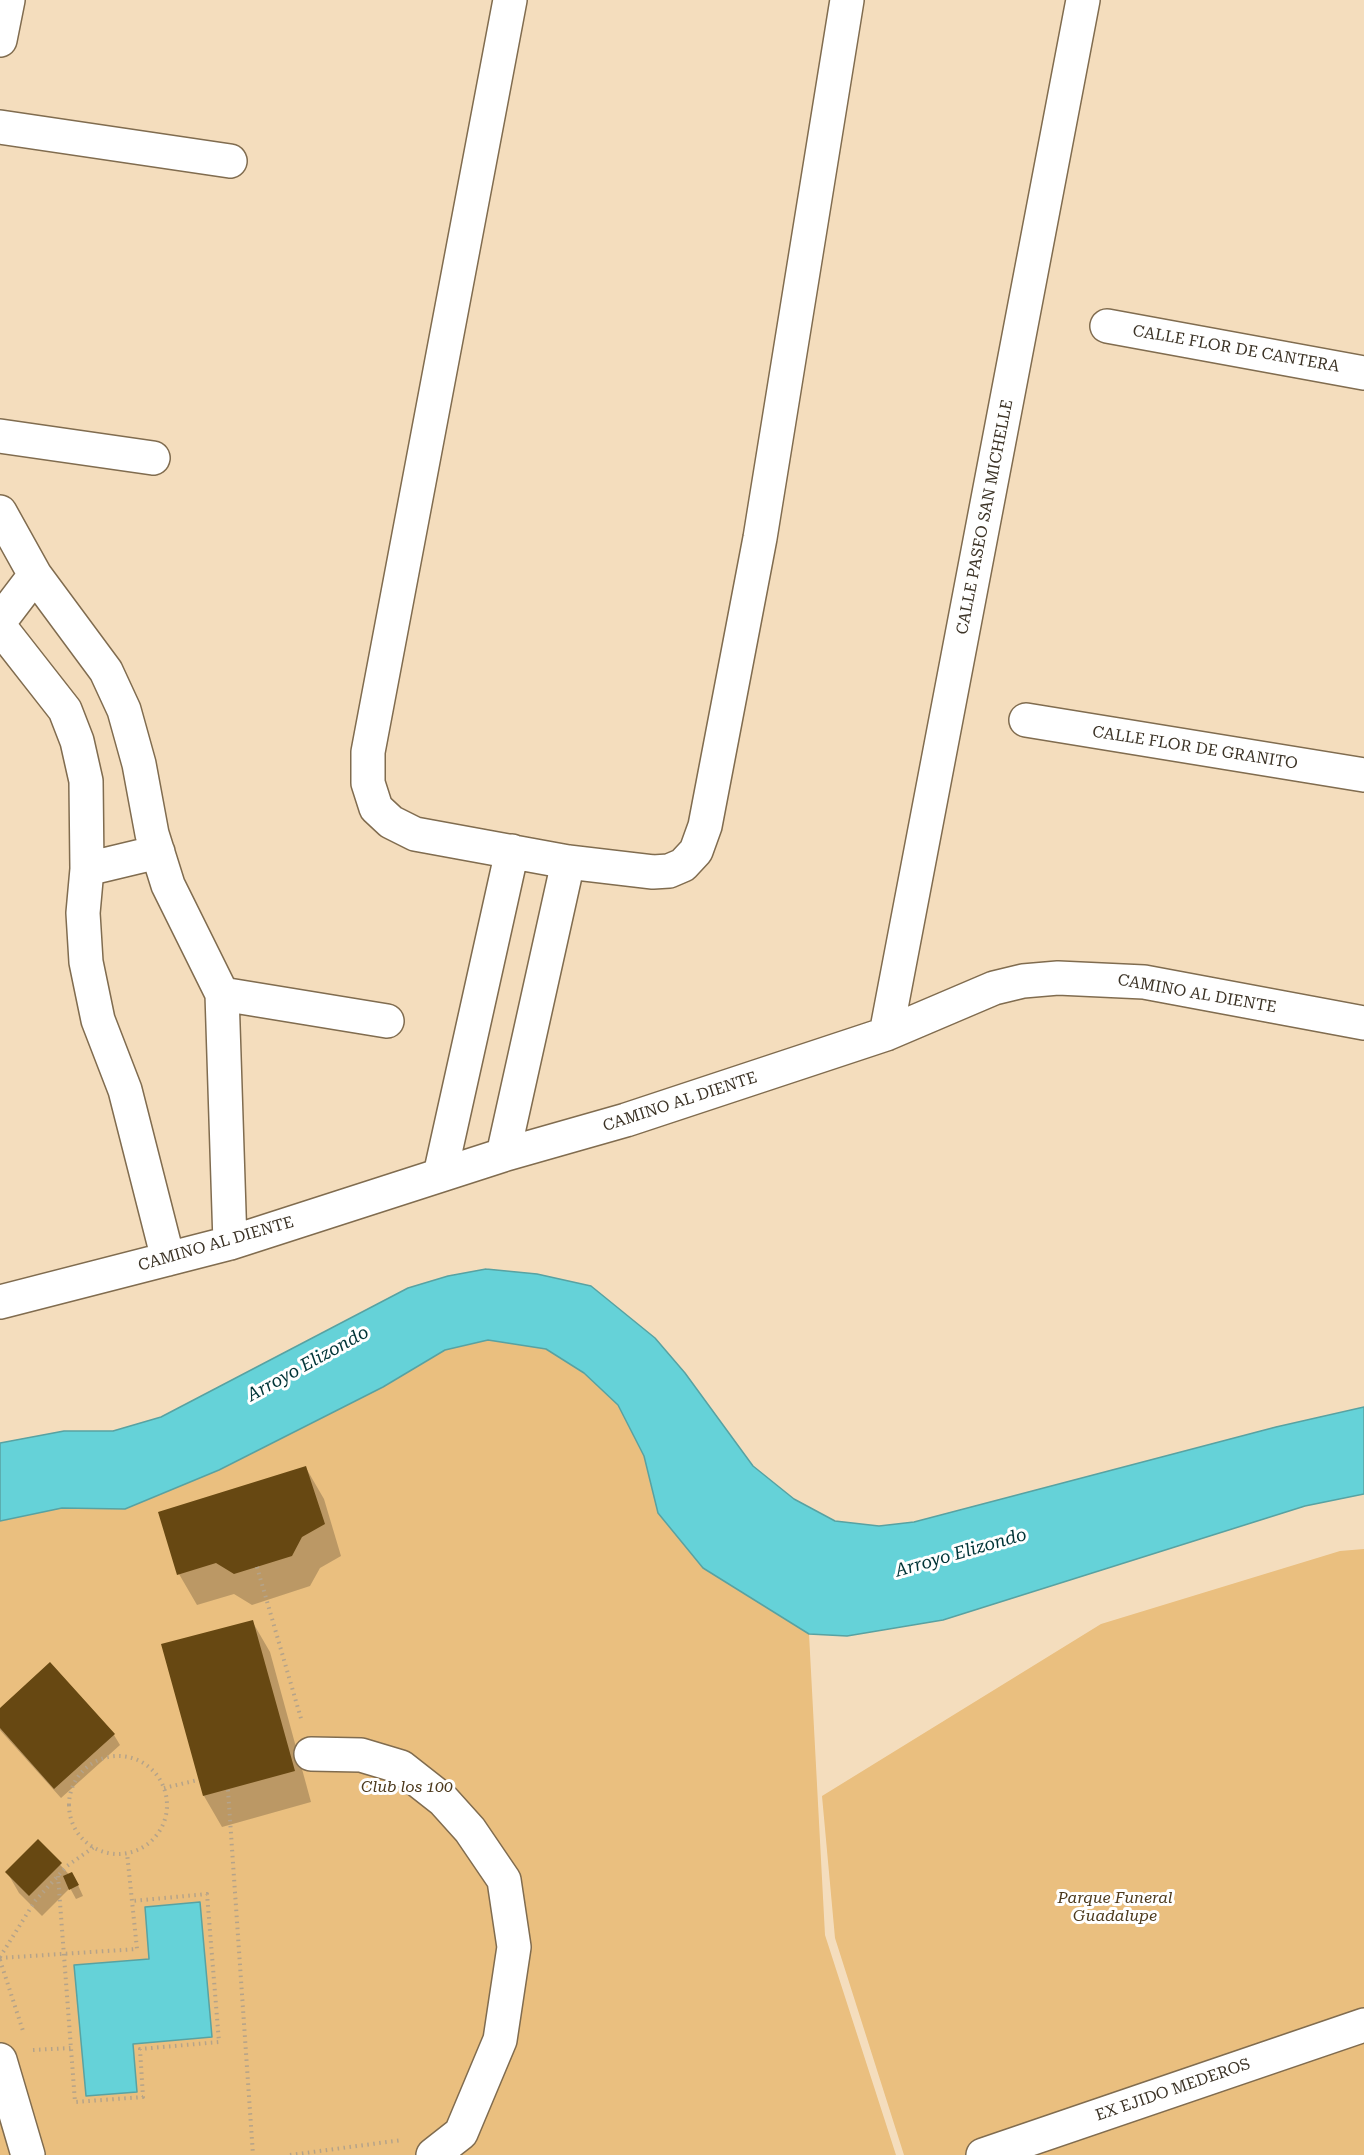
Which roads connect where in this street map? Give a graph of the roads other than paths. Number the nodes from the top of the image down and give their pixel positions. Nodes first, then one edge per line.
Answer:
1 (8, 0) edge
2 (510, 0) edge
3 (847, 0) edge
4 (1083, 0) edge
5 (0, 40) edge
6 (0, 127) edge
7 (230, 161) dead end
8 (1107, 326) dead end
9 (1364, 373) edge
10 (0, 436) edge
11 (153, 458) dead end
12 (0, 512) edge
13 (35, 575) junction
14 (0, 621) edge
15 (0, 627) edge
16 (1026, 720) dead end
17 (1364, 775) edge
18 (512, 851) junction
19 (158, 852) junction
20 (568, 862) junction
21 (87, 869) junction
22 (222, 994) junction
23 (387, 1021) dead end
24 (1364, 1023) edge
25 (886, 1034) junction
26 (503, 1155) junction
27 (440, 1175) junction
28 (230, 1243) junction
29 (168, 1259) junction
30 (0, 1302) edge
31 (311, 1754) road end
32 (1364, 2025) edge
33 (14, 2055) edge
34 (28, 2155) edge
35 (433, 2155) edge
36 (983, 2155) edge

1 - 5 street
2 - 18 street
3 - 20 street
4 - 25 street, CALLE PASEO SAN MICHELLE
6 - 7 street
8 - 9 street, CALLE FLOR DE CANTERA
10 - 11 street
12 - 13 street
13 - 14 street
13 - 19 street
15 - 21 street
16 - 17 street, CALLE FLOR DE GRANITO
18 - 20 street
18 - 27 street
19 - 21 street
19 - 22 street
20 - 26 street
21 - 29 street
22 - 23 street
22 - 28 street
24 - 25 street, CAMINO AL DIENTE
25 - 26 street, CAMINO AL DIENTE
26 - 27 street, CAMINO AL DIENTE
27 - 28 street, CAMINO AL DIENTE
28 - 29 street, CAMINO AL DIENTE
29 - 30 street, CAMINO AL DIENTE
31 - 35 street
32 - 36 street, EX EJIDO MEDEROS
33 - 34 street

